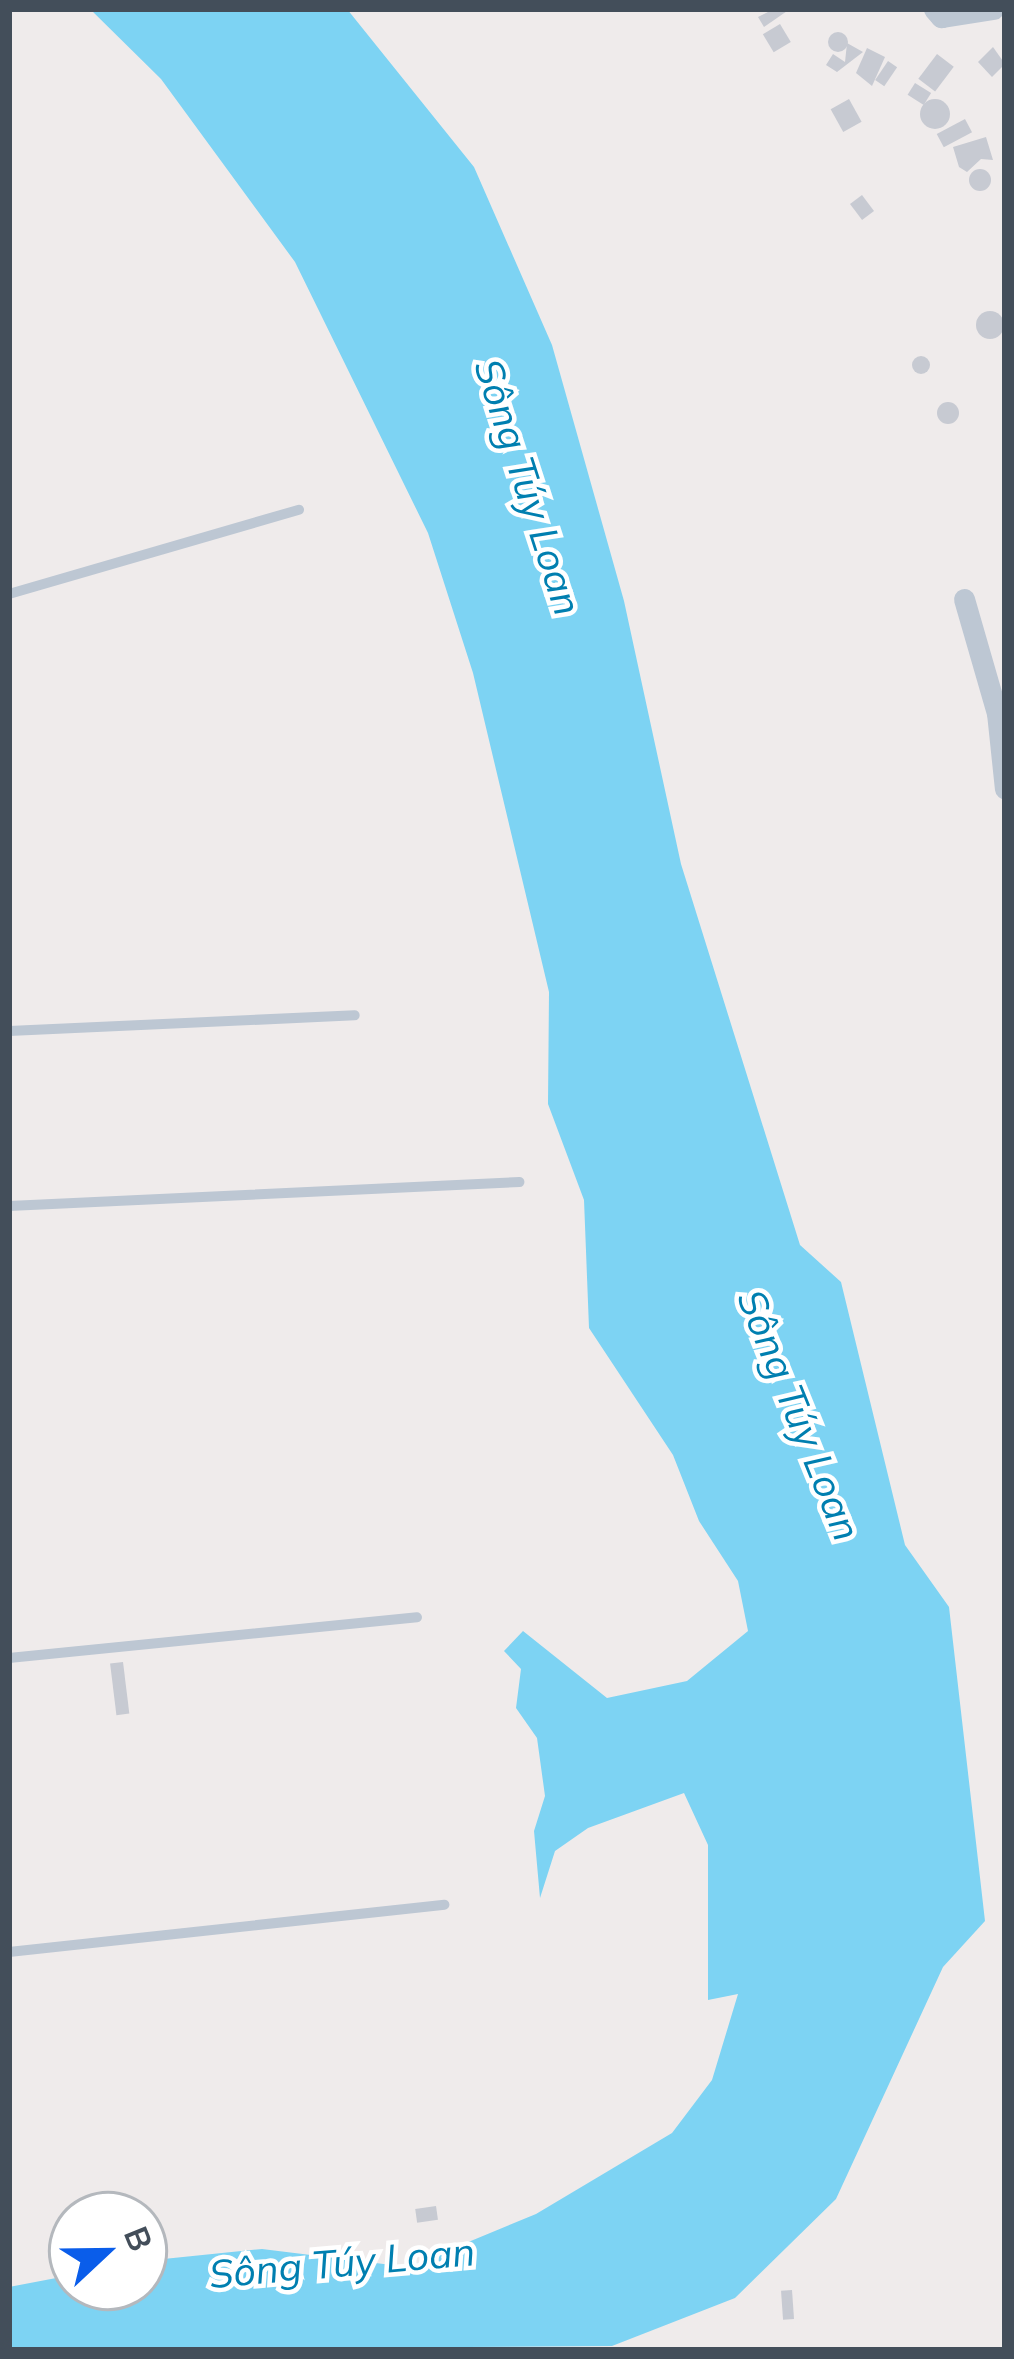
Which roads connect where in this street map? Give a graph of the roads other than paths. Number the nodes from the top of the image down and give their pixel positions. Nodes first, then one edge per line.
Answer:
1 (934, 9) edge
2 (993, 9) edge
3 (298, 510) dead end
4 (9, 594) edge
5 (964, 599) dead end
6 (1005, 789) edge
7 (355, 1015) dead end
8 (9, 1030) edge
9 (519, 1183) dead end
10 (9, 1205) edge
11 (417, 1617) dead end
12 (9, 1658) edge
13 (444, 1905) dead end
14 (9, 1952) edge

1 - 2 street
3 - 4 lane
5 - 6 street
7 - 8 lane
9 - 10 lane
11 - 12 lane
13 - 14 lane

